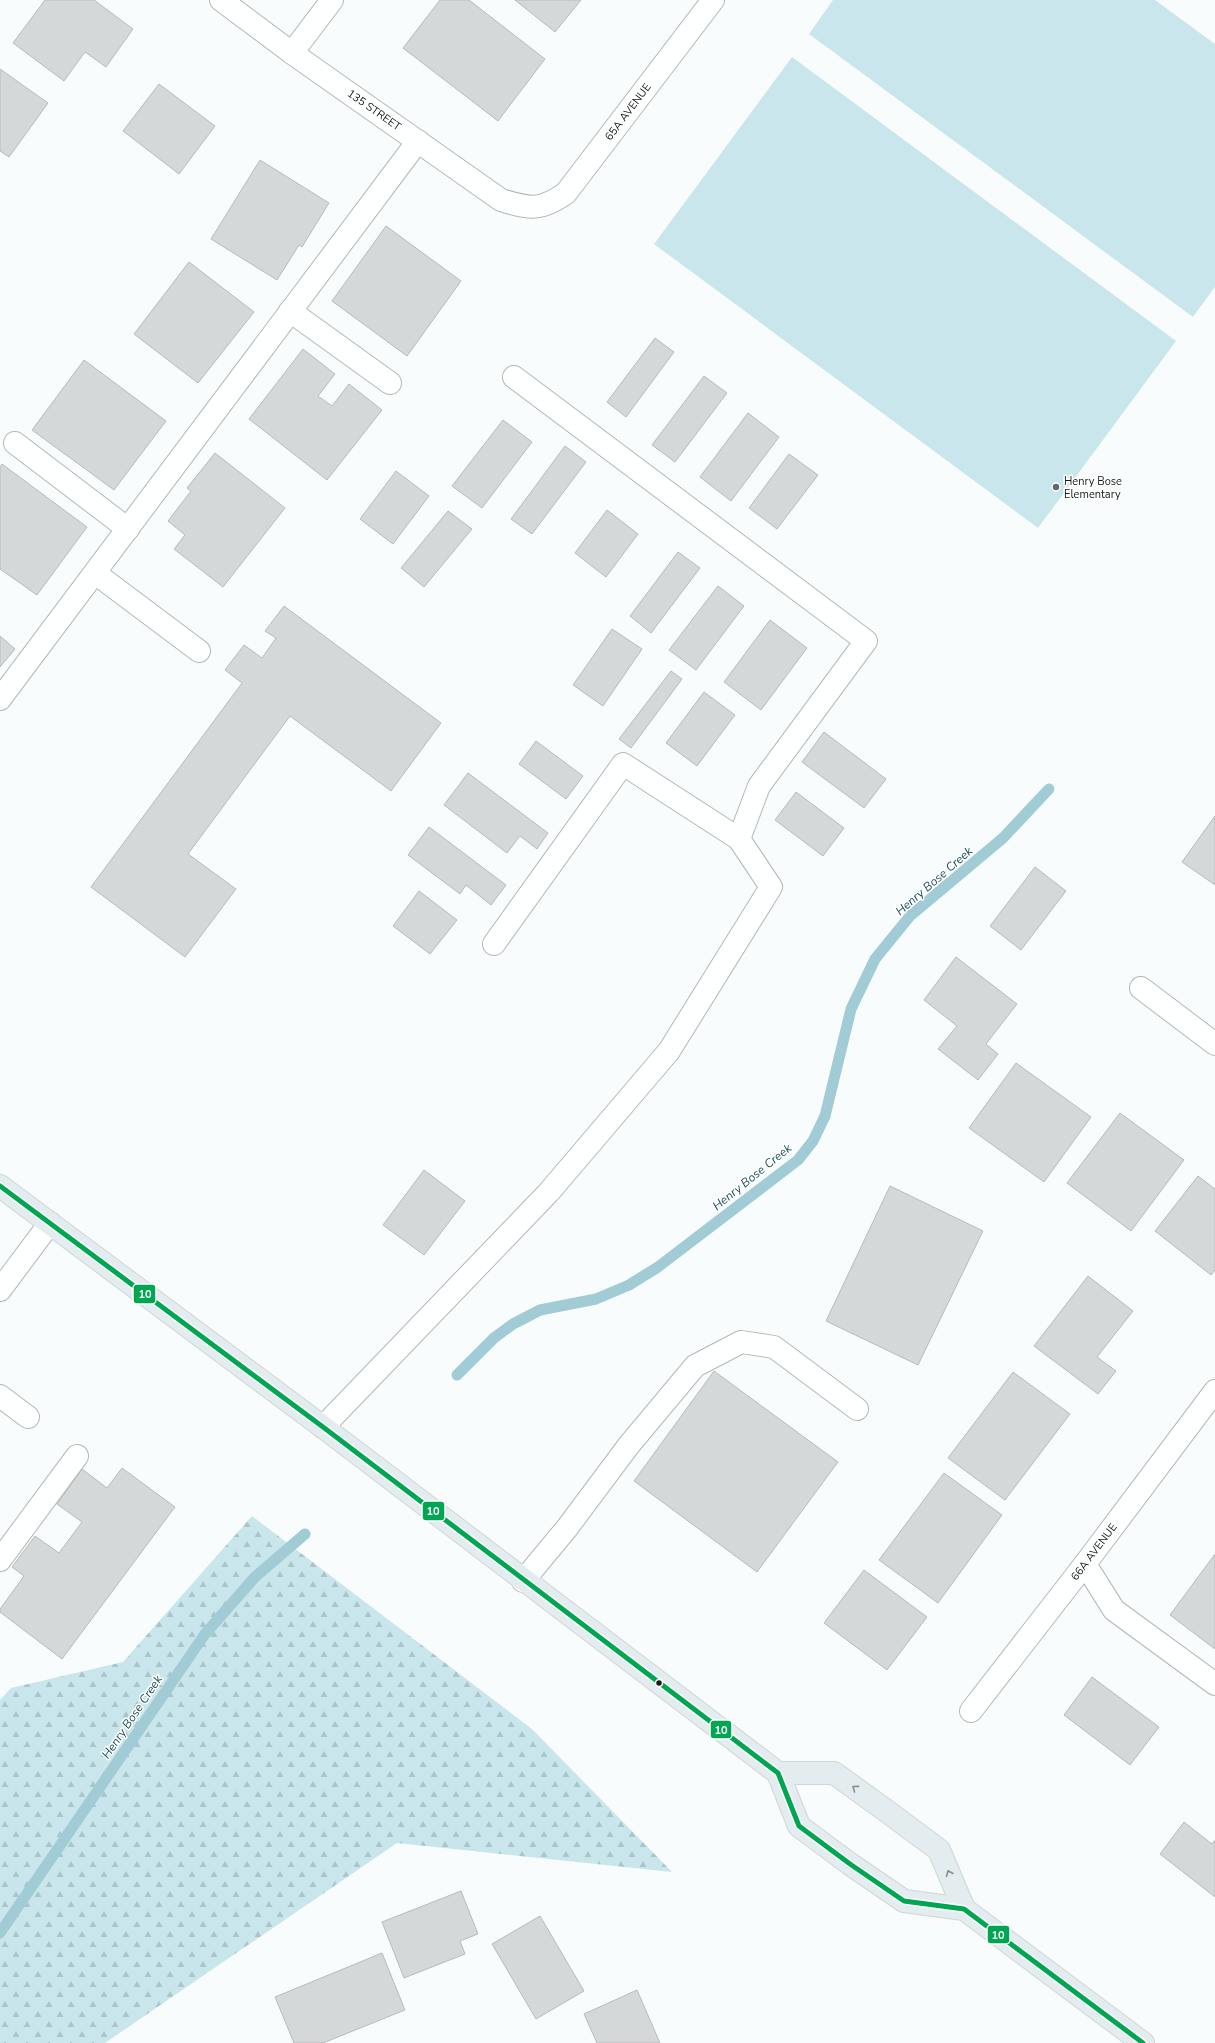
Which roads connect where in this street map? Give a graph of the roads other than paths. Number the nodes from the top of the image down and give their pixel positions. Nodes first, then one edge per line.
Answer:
1 (221, 0) edge
2 (332, 0) edge
3 (713, 0) edge
4 (292, 53) junction
5 (418, 141) junction
6 (533, 207) joint
7 (290, 311) junction
8 (514, 377) dead end
9 (390, 383) dead end
10 (15, 443) dead end
11 (128, 529) junction
12 (95, 573) junction
13 (198, 651) dead end
14 (0, 699) edge
15 (739, 839) junction
16 (494, 944) dead end
17 (1141, 988) dead end
18 (1215, 1044) edge
19 (0, 1186) edge
20 (50, 1223) junction
21 (0, 1290) edge
22 (1215, 1391) edge
23 (0, 1396) edge
24 (857, 1409) dead end
25 (28, 1417) dead end
26 (323, 1427) junction
27 (77, 1456) dead end
28 (0, 1560) edge
29 (1085, 1564) junction
30 (523, 1581) junction
31 (1215, 1684) edge
32 (971, 1711) dead end
33 (778, 1773) junction
34 (964, 1909) junction
35 (1143, 2043) edge

1 - 4 street, 135 STREET
2 - 4 street
3 - 6 street, 65A AVENUE
4 - 5 street, 135 STREET
5 - 6 street, 135 STREET
5 - 7 street
7 - 9 street
7 - 11 street
8 - 15 street
10 - 11 street
11 - 12 street
12 - 13 street
12 - 14 street
15 - 16 street
15 - 26 street
17 - 18 street
19 - 20 main road
20 - 21 street
20 - 26 main road
22 - 29 street, 66A AVENUE
23 - 25 street
24 - 30 street
26 - 30 main road
27 - 28 street
29 - 31 street
29 - 32 street, 66A AVENUE
30 - 33 main road
33 - 34 main road
34 -> 33 main road
34 - 35 main road

